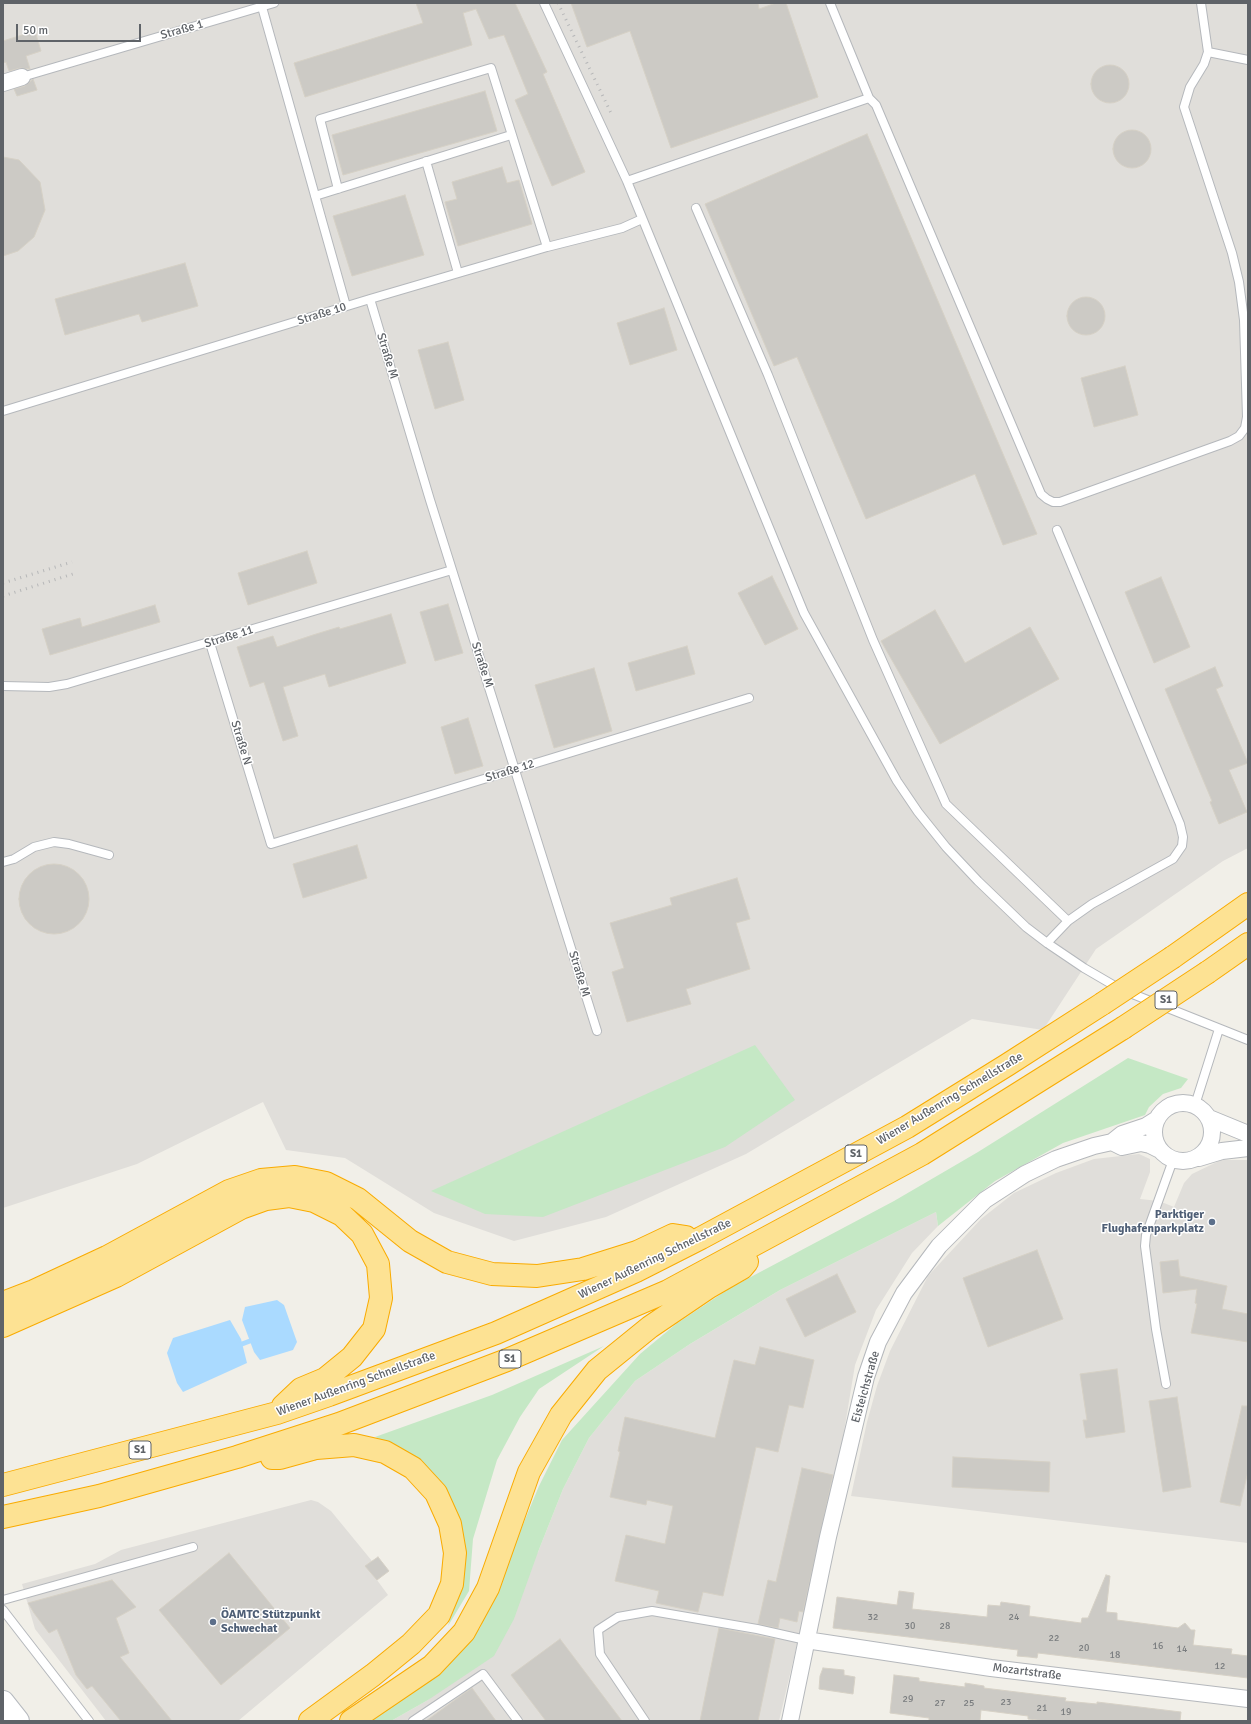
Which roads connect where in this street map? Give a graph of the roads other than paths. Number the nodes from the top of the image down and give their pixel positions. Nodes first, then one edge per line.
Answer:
1 (274, 3) edge
2 (544, 3) edge
3 (830, 3) edge
4 (1201, 3) edge
5 (262, 6) junction
6 (1208, 52) junction
7 (1248, 60) edge
8 (22, 77) joint
9 (3, 83) edge
10 (869, 98) junction
11 (511, 134) junction
12 (426, 161) junction
13 (627, 181) junction
14 (338, 189) junction
15 (315, 196) junction
16 (696, 208) dead end
17 (642, 219) junction
18 (547, 247) junction
19 (458, 273) junction
20 (370, 299) junction
21 (1245, 299) edge
22 (346, 306) junction
23 (3, 411) edge
24 (1057, 530) dead end
25 (452, 570) junction
26 (210, 643) junction
27 (3, 686) edge
28 (750, 698) dead end
29 (515, 769) junction
30 (271, 844) joint
31 (109, 855) dead end
32 (3, 862) edge
33 (1248, 904) edge
34 (1068, 921) junction
35 (1047, 943) junction
36 (1248, 944) edge
37 (1219, 1029) junction
38 (597, 1031) dead end
39 (1248, 1040) edge
40 (1195, 1105) junction
41 (1209, 1118) junction
42 (1157, 1119) junction
43 (1248, 1134) edge
44 (1112, 1142) junction
45 (1248, 1148) edge
46 (1160, 1150) junction
47 (1199, 1158) junction
48 (1173, 1160) junction
49 (772, 1236) junction
50 (701, 1238) junction
51 (3, 1303) edge
52 (3, 1326) edge
53 (1166, 1384) dead end
54 (277, 1413) junction
55 (237, 1457) junction
56 (3, 1485) edge
57 (3, 1517) edge
58 (192, 1547) dead end
59 (3, 1600) edge
60 (3, 1610) edge
61 (806, 1640) junction
62 (1248, 1699) edge
63 (3, 1702) edge
64 (18, 1721) edge
65 (89, 1721) edge
66 (310, 1721) edge
67 (351, 1721) edge
68 (413, 1721) edge
69 (518, 1721) edge
70 (645, 1721) edge
71 (790, 1721) edge

1 - 5 lane, Straße 1
2 - 13 lane
3 - 10 lane
4 - 6 lane
5 - 8 lane, Straße 1
5 - 15 lane
6 - 7 lane
6 - 21 lane
8 - 9 street
10 - 13 lane
10 - 21 lane
11 - 12 lane
11 - 14 lane
11 - 18 lane
12 - 14 lane
12 - 19 lane
13 - 17 lane
14 - 15 lane
15 - 22 lane
16 - 34 lane
17 - 18 lane, Straße 10
17 - 35 lane
18 - 19 lane, Straße 10
19 - 20 lane, Straße 10
20 - 22 lane, Straße 10
20 - 25 lane, Straße M
22 - 23 lane, Straße 10
24 - 34 lane
25 - 26 lane, Straße 11
25 - 29 lane, Straße M
26 - 27 lane, Straße 11
26 - 30 lane, Straße N
28 - 29 lane, Straße 12
29 - 30 lane, Straße 12
29 - 38 lane, Straße M
31 - 32 lane
33 - 50 highway, Wiener Außenring Schnellstraße / S1, bridge
34 - 35 lane
35 - 37 lane
36 - 49 highway, S1, bridge
37 - 39 lane
37 - 40 lane
40 - 41 street
40 - 42 street
41 - 43 street
41 - 47 street
42 - 44 street, Eisteichstraße
42 - 46 street
44 - 46 street, Eisteichstraße
44 - 61 street, Eisteichstraße
45 - 47 street
46 - 48 street
47 - 48 street
48 - 53 lane
49 - 55 highway, S1
49 - 67 highway
50 - 51 highway
50 - 54 highway, Wiener Außenring Schnellstraße / S1
52 - 54 highway
54 - 56 highway, Wiener Außenring Schnellstraße / S1
55 - 57 highway, S1
55 - 66 highway
58 - 59 lane
60 - 65 lane
61 - 62 street, Mozartstraße
61 - 70 lane
61 - 71 street, Eisteichstraße
63 - 64 main road
68 - 69 lane

